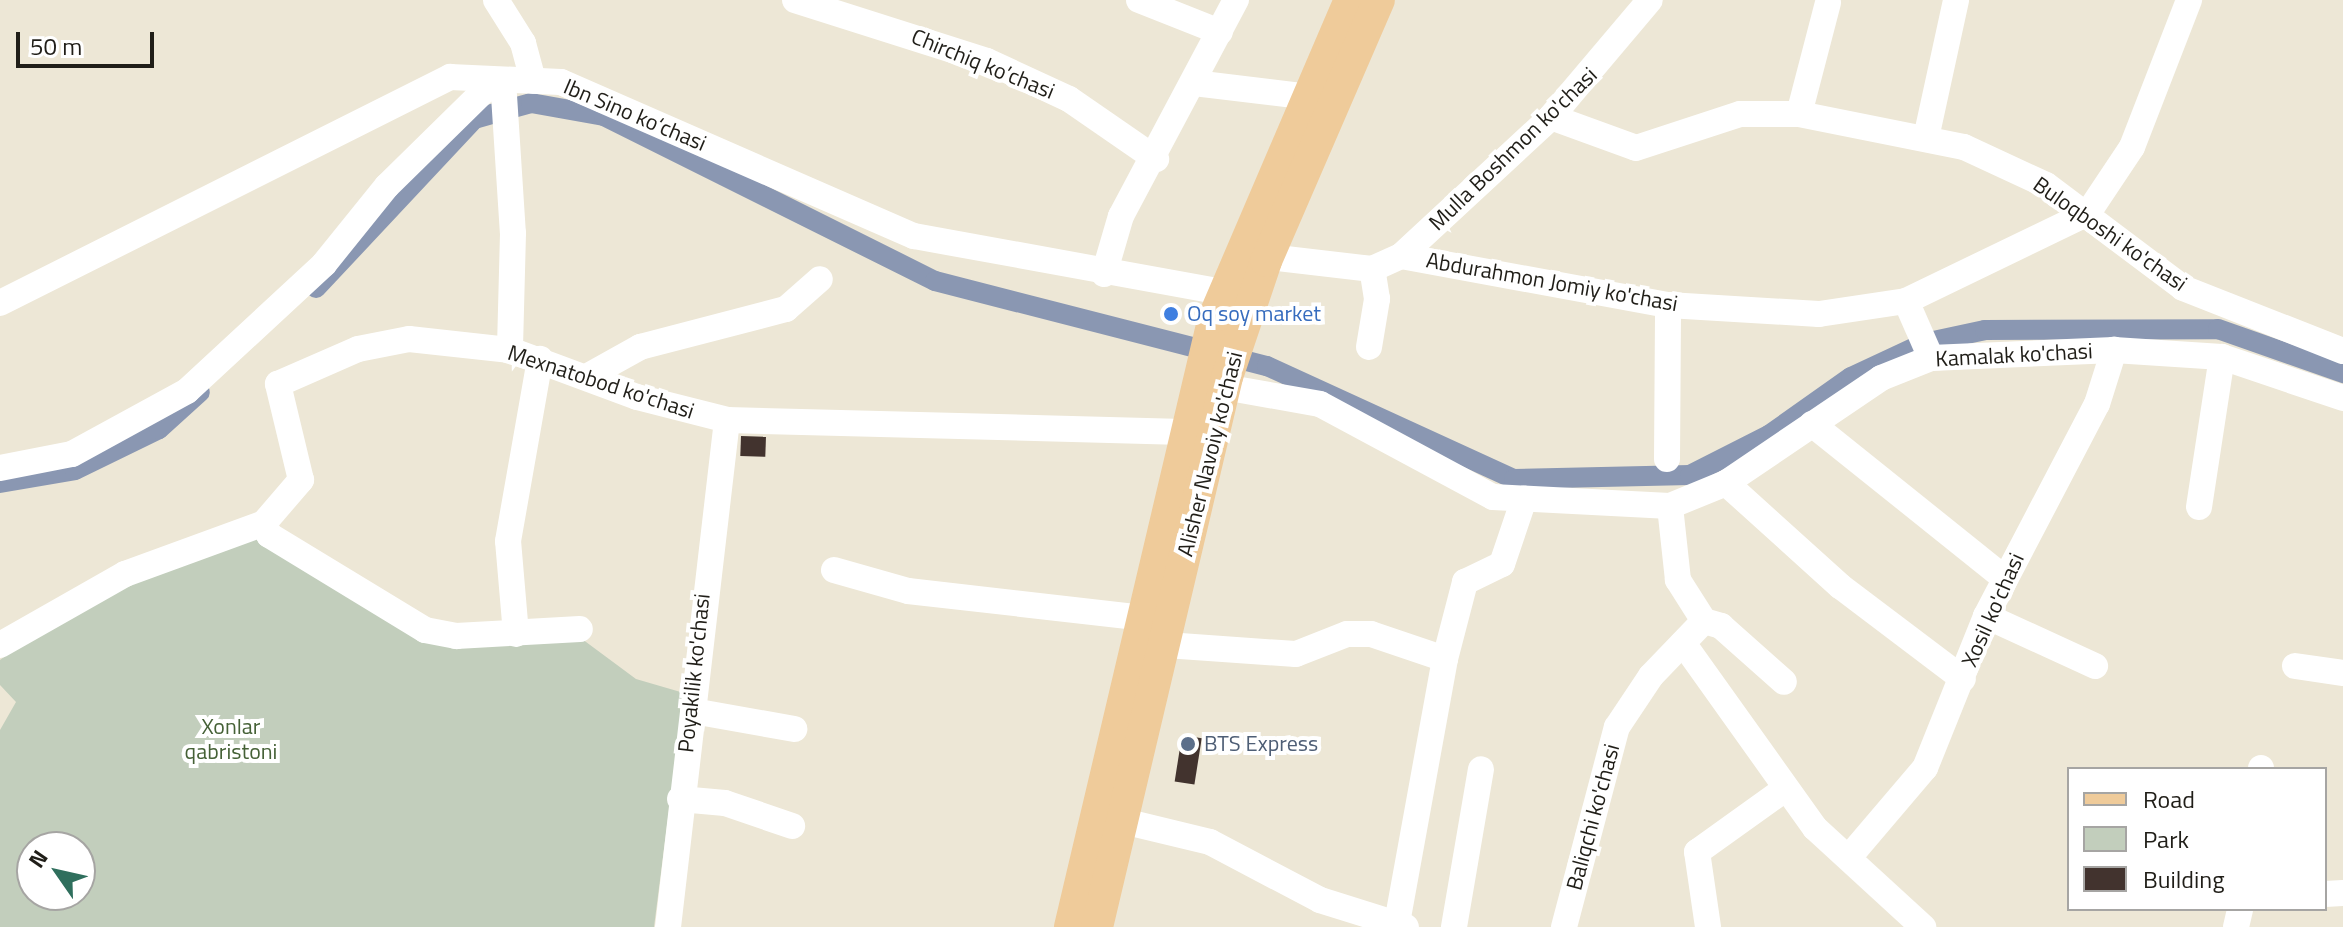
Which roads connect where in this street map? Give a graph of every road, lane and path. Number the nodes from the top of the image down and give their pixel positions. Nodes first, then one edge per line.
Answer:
1 (496, 0) edge
2 (795, 0) edge
3 (1139, 0) edge
4 (1236, 0) edge
5 (1350, 0) edge
6 (1379, 0) edge
7 (1650, 0) edge
8 (1956, 0) edge
9 (2189, 0) edge
10 (1828, 3) dead end
11 (1220, 32) junction
12 (501, 81) junction
13 (533, 81) junction
14 (1194, 83) junction
15 (1309, 97) junction
16 (1799, 114) junction
17 (1551, 117) junction
18 (1926, 138) junction
19 (1156, 159) junction
20 (2088, 213) junction
21 (1254, 256) junction
22 (1401, 256) junction
23 (1372, 269) junction
24 (1104, 274) junction
25 (820, 279) dead end
26 (1906, 301) junction
27 (0, 303) edge
28 (1668, 305) junction
29 (1233, 308) junction
30 (1369, 347) dead end
31 (510, 350) junction
32 (2114, 350) junction
33 (2343, 351) edge
34 (2222, 357) junction
35 (1931, 358) junction
36 (540, 359) junction
37 (588, 376) junction
38 (1217, 377) junction
39 (2343, 398) edge
40 (727, 420) junction
41 (1812, 424) junction
42 (1184, 432) junction
43 (1667, 459) dead end
44 (0, 468) edge
45 (1726, 483) junction
46 (1524, 499) junction
47 (1670, 506) junction
48 (2199, 507) dead end
49 (264, 523) junction
50 (834, 570) dead end
51 (2004, 578) junction
52 (1986, 616) junction
53 (1145, 618) junction
54 (1704, 621) junction
55 (580, 629) dead end
56 (516, 634) junction
57 (1683, 643) junction
58 (0, 645) edge
59 (1166, 645) junction
60 (1445, 659) junction
61 (2095, 666) dead end
62 (2295, 666) dead end
63 (2343, 673) edge
64 (1963, 679) junction
65 (1784, 682) dead end
66 (693, 711) junction
67 (794, 729) dead end
68 (1481, 769) dead end
69 (1785, 789) junction
70 (680, 799) junction
71 (1123, 821) junction
72 (792, 826) dead end
73 (1850, 856) junction
74 (1402, 925) edge
75 (1914, 925) edge
76 (668, 927) edge
77 (1070, 927) edge
78 (1097, 927) edge
79 (1454, 927) edge
80 (1564, 927) edge
81 (1708, 927) edge

1 - 13 street
2 - 19 street, Chirchiq ko’chasi
3 - 11 street
4 - 11 street
5 - 15 main road, Alisher Navoiy ko'chasi
6 - 21 main road, Alisher Navoiy ko'chasi
7 - 17 street, Mulla Boshmon ko'chasi
8 - 18 street
9 - 20 street
10 - 16 street
11 - 14 street
12 - 13 street, Ibn Sino ko‘chasi
12 - 27 street, Ibn Sino ko‘chasi
12 - 31 street
12 - 44 street
13 - 24 street, Ibn Sino ko‘chasi
14 - 15 street
14 - 19 street
15 - 21 main road, Alisher Navoiy ko'chasi
16 - 17 street, Buloqboshi ko'chasi
16 - 18 street, Buloqboshi ko'chasi
17 - 22 street, Mulla Boshmon ko'chasi
18 - 20 street, Buloqboshi ko'chasi
19 - 24 street
20 - 26 street, Abdurahmon Jomiy ko'chasi
20 - 33 street, Buloqboshi ko'chasi
21 - 23 street, Abdurahmon Jomiy ko'chasi
21 - 29 main road, Alisher Navoiy ko'chasi
22 - 23 street, Abdurahmon Jomiy ko'chasi
22 - 28 street, Abdurahmon Jomiy ko'chasi
23 - 30 street
24 - 29 street, Ibn Sino ko‘chasi
25 - 37 street
26 - 28 street, Abdurahmon Jomiy ko'chasi
26 - 35 street
28 - 43 street
29 - 38 main road, Alisher Navoiy ko'chasi
31 - 36 street, Mexnatobod ko'chasi
31 - 49 street, Mexnatobod ko'chasi
32 - 34 street, Kamalak ko'chasi
32 - 35 street, Kamalak ko'chasi
32 - 51 street, Xosil ko'chasi
34 - 39 street, Kamalak ko'chasi
34 - 48 street
35 - 41 street, Kamalak ko'chasi
36 - 37 street, Mexnatobod ko'chasi
36 - 56 street
37 - 40 street, Mexnatobod ko'chasi
38 - 42 main road, Alisher Navoiy ko'chasi
38 - 46 street
38 - 59 main road, Alisher Navoiy ko'chasi
40 - 42 street, Mexnatobod ko'chasi
40 - 66 street, Poyakilik ko'chasi
41 - 45 street, Kamalak ko'chasi
41 - 51 street
42 - 53 main road, Alisher Navoiy ko'chasi
45 - 47 street, Kamalak ko'chasi
45 - 64 street
46 - 47 street
46 - 60 street
47 - 54 street
49 - 56 street
49 - 58 street
50 - 53 street
51 - 52 street, Xosil ko'chasi
52 - 61 street
52 - 64 street, Xosil ko'chasi
53 - 77 main road, Alisher Navoiy ko'chasi
54 - 57 street, Baliqchi ko'chasi
54 - 65 street
55 - 56 street
57 - 69 street
57 - 80 street, Baliqchi ko'chasi
59 - 60 street
59 - 71 main road, Alisher Navoiy ko'chasi
60 - 74 street
62 - 63 street
64 - 73 street, Xosil ko'chasi
66 - 67 street
66 - 70 street, Poyakilik ko'chasi
68 - 79 street
69 - 73 street
69 - 81 street
70 - 72 street
70 - 76 street, Poyakilik ko'chasi
71 - 74 street
71 - 78 main road, Alisher Navoiy ko'chasi
73 - 75 street

